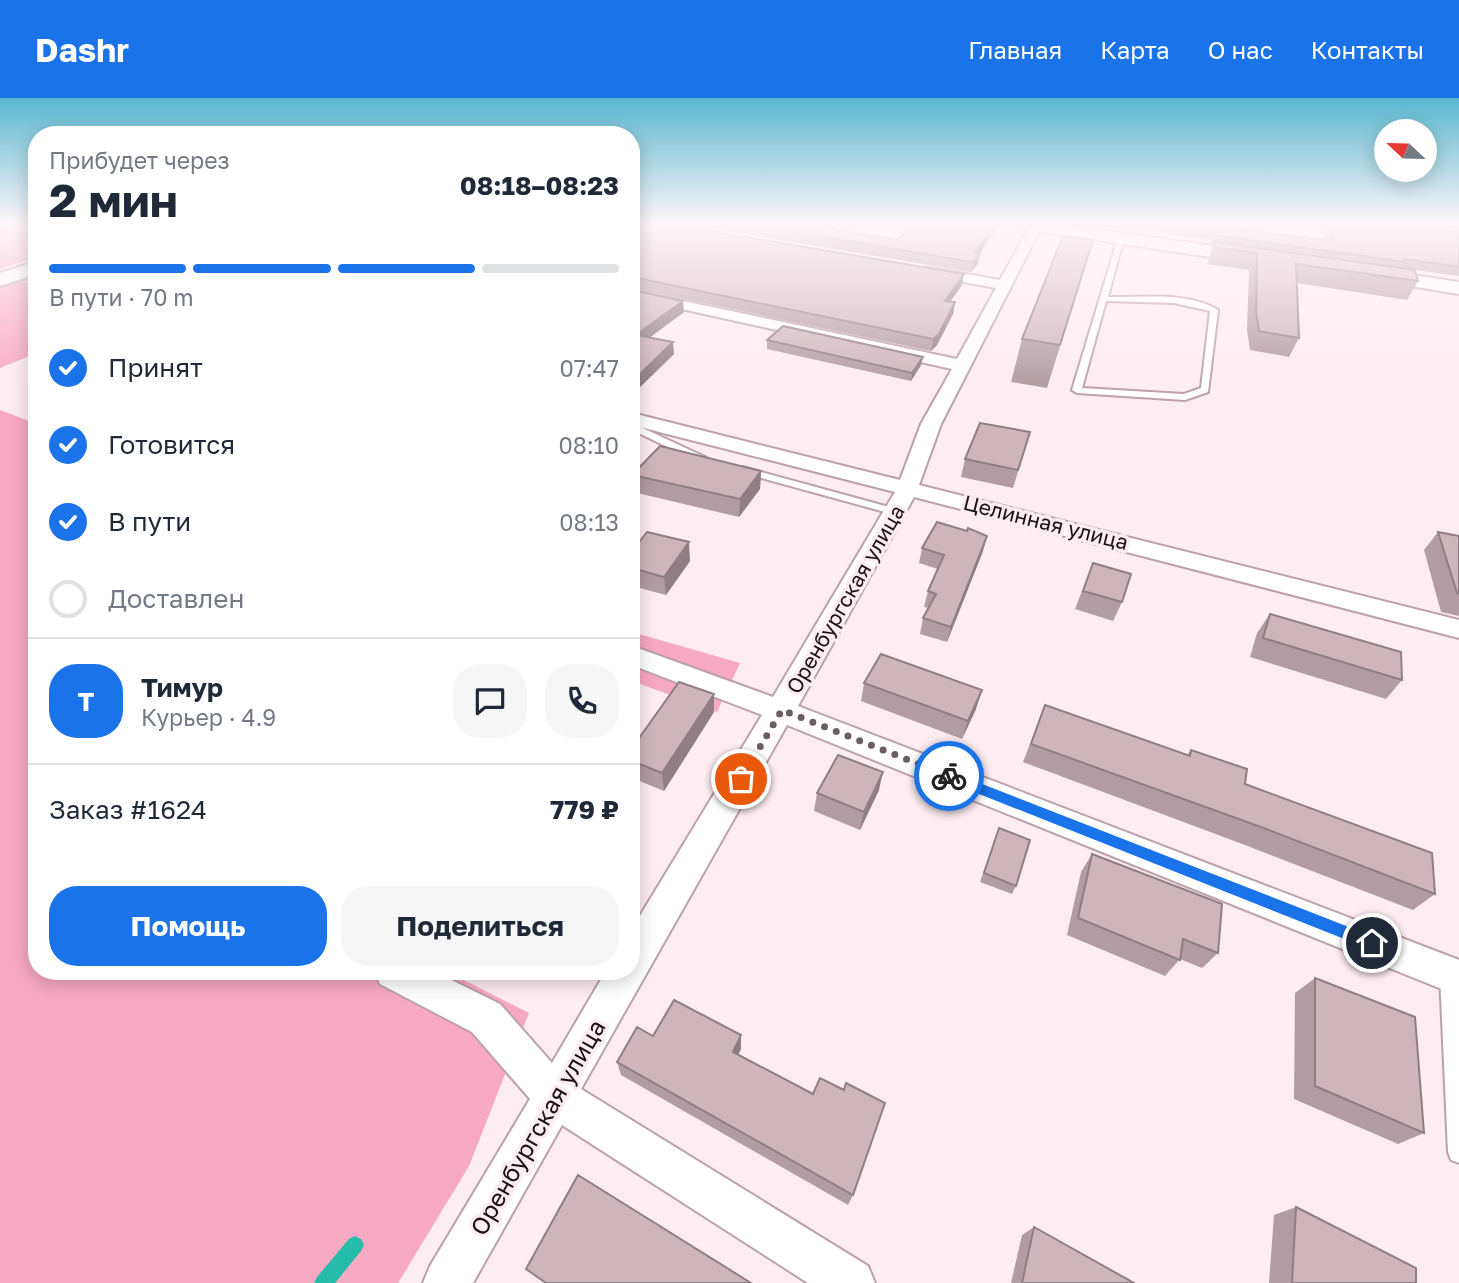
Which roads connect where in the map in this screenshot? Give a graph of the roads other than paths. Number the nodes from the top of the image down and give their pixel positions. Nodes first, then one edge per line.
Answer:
1 (973, 279) edge
2 (1008, 279) edge
3 (1109, 279) edge
4 (1400, 279) edge
5 (1006, 285) junction
6 (1459, 288) edge
7 (640, 296) edge
8 (1103, 299) junction
9 (963, 366) junction
10 (640, 421) edge
11 (640, 430) edge
12 (712, 462) edge
13 (726, 466) edge
14 (908, 487) junction
15 (896, 512) junction
16 (1459, 629) edge
17 (640, 658) edge
18 (782, 710) junction
19 (640, 950) edge
20 (1454, 976) edge
21 (411, 980) edge
22 (622, 980) edge
23 (553, 1095) junction
24 (1459, 1152) edge
25 (447, 1283) edge
26 (851, 1283) edge

1 - 5 street
2 - 5 street, Оренбургская улица
3 - 8 lane
4 - 6 main road
5 - 9 street, Оренбургская улица
7 - 9 street
8 - 8 lane
9 - 14 street, Оренбургская улица
10 - 14 street, Целинная улица
11 - 12 lane
13 - 15 lane
14 - 15 street, Оренбургская улица
14 - 16 street, Целинная улица
15 - 18 street, Оренбургская улица
17 - 18 street
18 - 19 street, Оренбургская улица
18 - 20 street
20 - 24 lane
21 - 23 street
22 - 23 street, Оренбургская улица
23 - 25 street, Оренбургская улица
23 - 26 street

